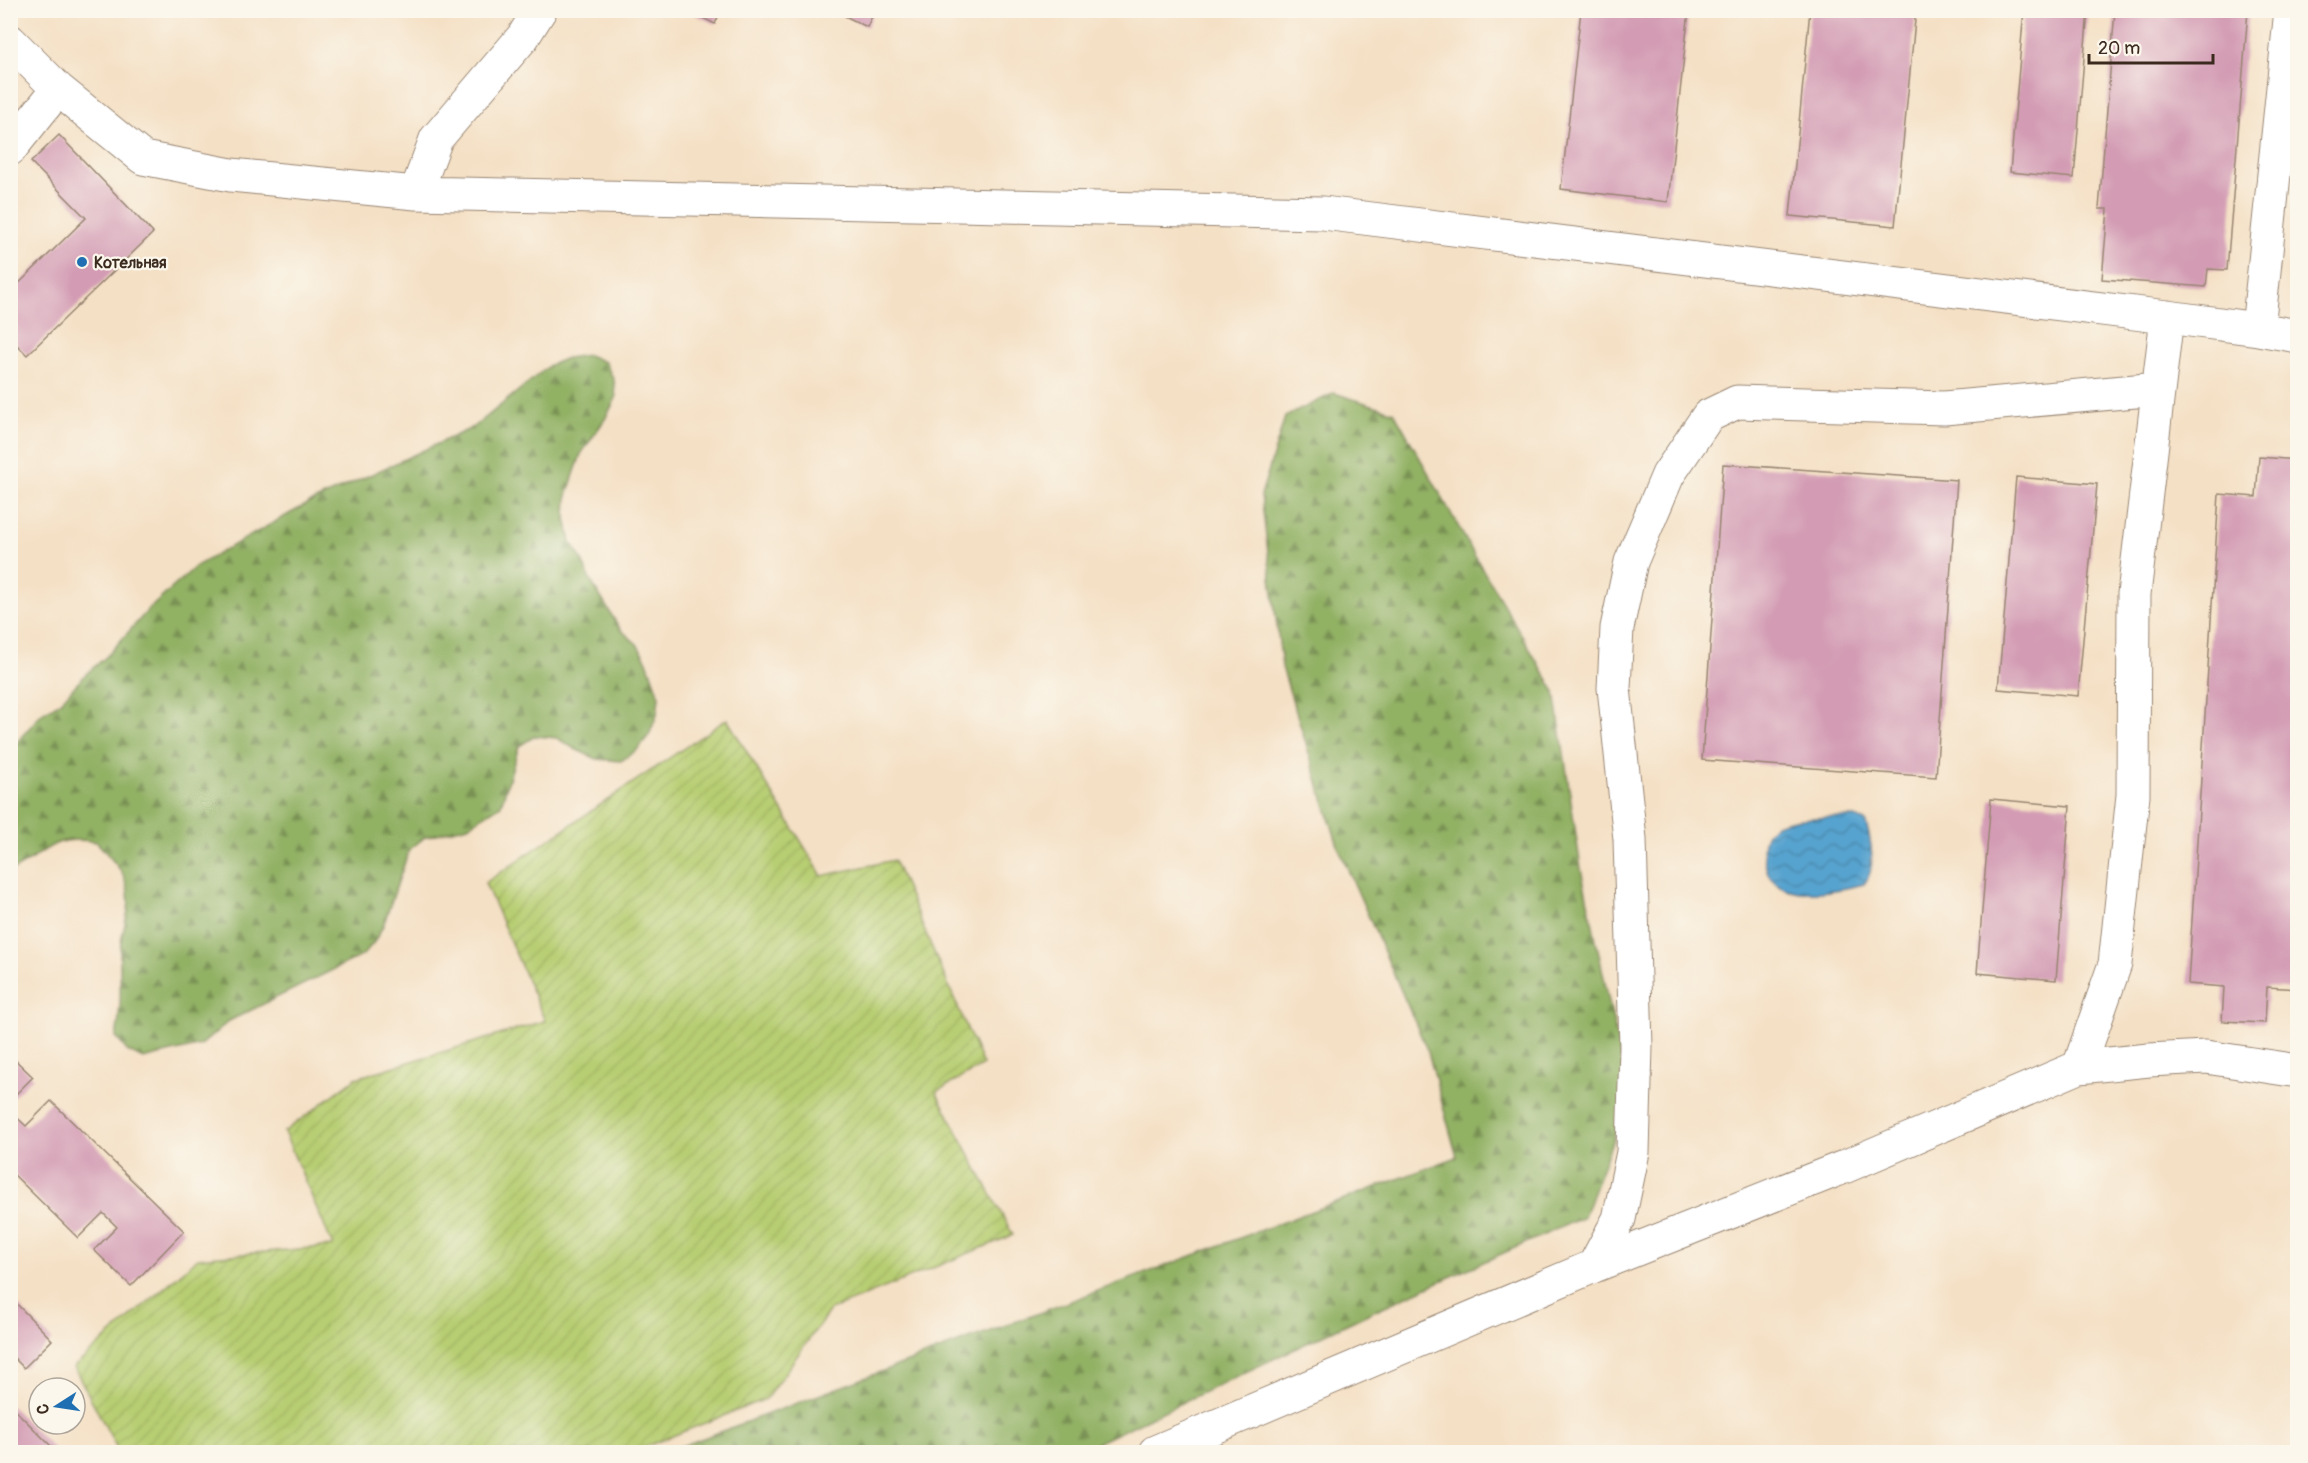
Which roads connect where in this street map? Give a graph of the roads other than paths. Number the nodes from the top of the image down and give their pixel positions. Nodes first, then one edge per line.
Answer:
1 (540, 10) edge
2 (2291, 10) edge
3 (10, 41) edge
4 (58, 89) junction
5 (10, 149) edge
6 (416, 193) junction
7 (2167, 317) junction
8 (2259, 329) junction
9 (2298, 336) edge
10 (2158, 389) junction
11 (2079, 1067) junction
12 (2298, 1071) edge
13 (1594, 1266) junction
14 (1155, 1452) edge

1 - 6 street
2 - 8 street
3 - 4 street
4 - 5 street
4 - 6 street
6 - 7 street
7 - 8 street
7 - 10 street
8 - 9 street
10 - 11 street
10 - 13 street
11 - 12 street
11 - 13 street
13 - 14 street

